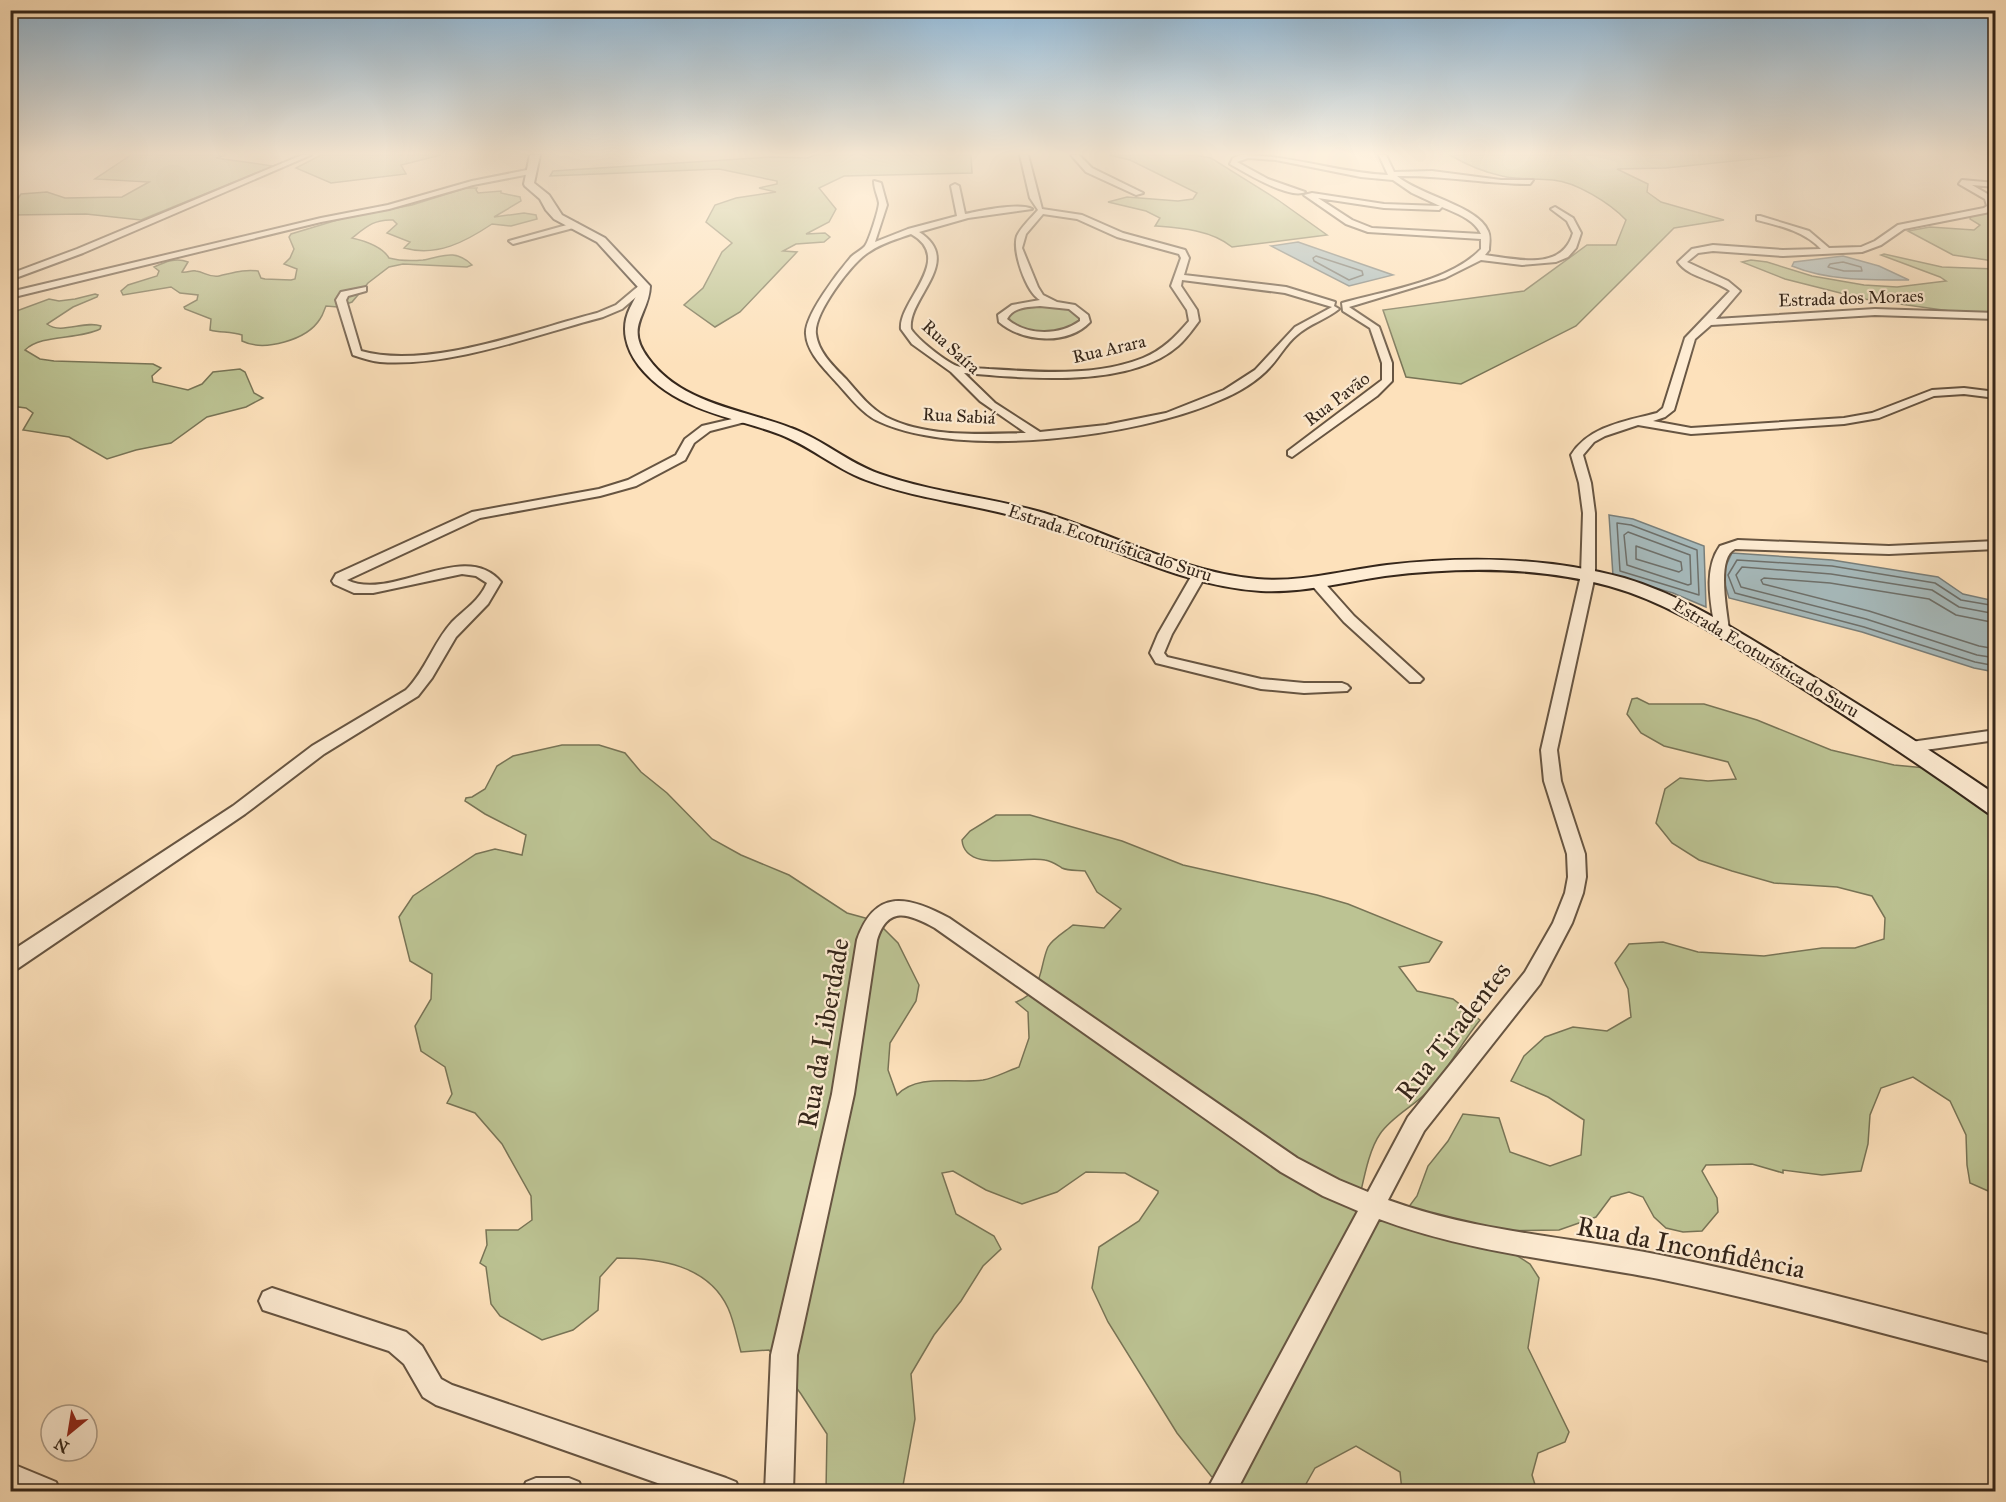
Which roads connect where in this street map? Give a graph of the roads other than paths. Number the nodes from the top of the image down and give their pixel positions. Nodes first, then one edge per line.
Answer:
1 (141, 225) edge
2 (300, 225) edge
3 (574, 225) joint
4 (876, 225) edge
5 (927, 225) edge
6 (1027, 225) edge
7 (1098, 225) edge
8 (1357, 225) edge
9 (1479, 225) edge
10 (1573, 225) edge
11 (1782, 225) edge
12 (1910, 225) edge
13 (911, 231) junction
14 (1485, 237) junction
15 (513, 241) dead end
16 (869, 248) junction
17 (1828, 252) junction
18 (1480, 257) junction
19 (10, 277) edge
20 (1178, 277) junction
21 (644, 286) junction
22 (1033, 287) junction
23 (363, 289) dead end
24 (10, 295) edge
25 (1060, 304) junction
26 (1023, 305) junction
27 (1339, 307) junction
28 (1995, 316) edge
29 (1708, 322) junction
30 (955, 369) junction
31 (1995, 395) edge
32 (745, 419) junction
33 (1640, 422) junction
34 (1037, 435) junction
35 (1292, 453) dead end
36 (1995, 544) edge
37 (1199, 575) junction
38 (1588, 575) junction
39 (1316, 582) junction
40 (1722, 630) junction
41 (1415, 679) dead end
42 (1342, 688) dead end
43 (1995, 735) edge
44 (1911, 747) junction
45 (1995, 807) edge
46 (10, 963) edge
47 (1374, 1206) junction
48 (272, 1301) dead end
49 (1995, 1350) edge
50 (10, 1477) edge
51 (46, 1491) edge
52 (536, 1491) edge
53 (569, 1491) edge
54 (726, 1491) edge
55 (779, 1491) edge
56 (1220, 1491) edge

1 - 19 street
2 - 24 street
3 - 15 street
3 - 21 main road
4 - 16 street
5 - 13 street, Rua Sabiá
6 - 22 street
7 - 20 street, Rua Arara
8 - 14 street
9 - 14 street
10 - 18 street
11 - 17 street
12 - 17 street
13 - 16 street, Rua Sabiá
13 - 30 street, Rua Saíra
14 - 18 street
16 - 34 street, Rua Sabiá
17 - 29 street
18 - 27 street, Rua Sabiá
20 - 27 street, Rua Pavão
20 - 30 street, Rua Arara
21 - 23 street
21 - 32 main road, Estrada Ecoturística do Suru
22 - 25 street
22 - 26 street
25 - 26 street
25 - 26 street
27 - 34 street, Rua Sabiá
27 - 35 street, Rua Pavão
28 - 29 street, Estrada dos Moraes
29 - 33 street
30 - 34 street, Rua Saíra
31 - 33 street
32 - 37 main road, Estrada Ecoturística do Suru
32 - 46 street
33 - 38 street, Rua Tiradentes
36 - 40 street
37 - 39 main road, Estrada Ecoturística do Suru
37 - 42 street
38 - 39 main road, Estrada Ecoturística do Suru
38 - 40 main road, Estrada Ecoturística do Suru
38 - 47 street, Rua Tiradentes
39 - 41 street
40 - 44 main road, Estrada Ecoturística do Suru
43 - 44 street
44 - 45 main road, Estrada Ecoturística do Suru
47 - 49 street, Rua da Inconfidência
47 - 55 street, Rua da Liberdade
47 - 56 street, Rua Tiradentes
48 - 54 street
50 - 51 street
52 - 53 street

